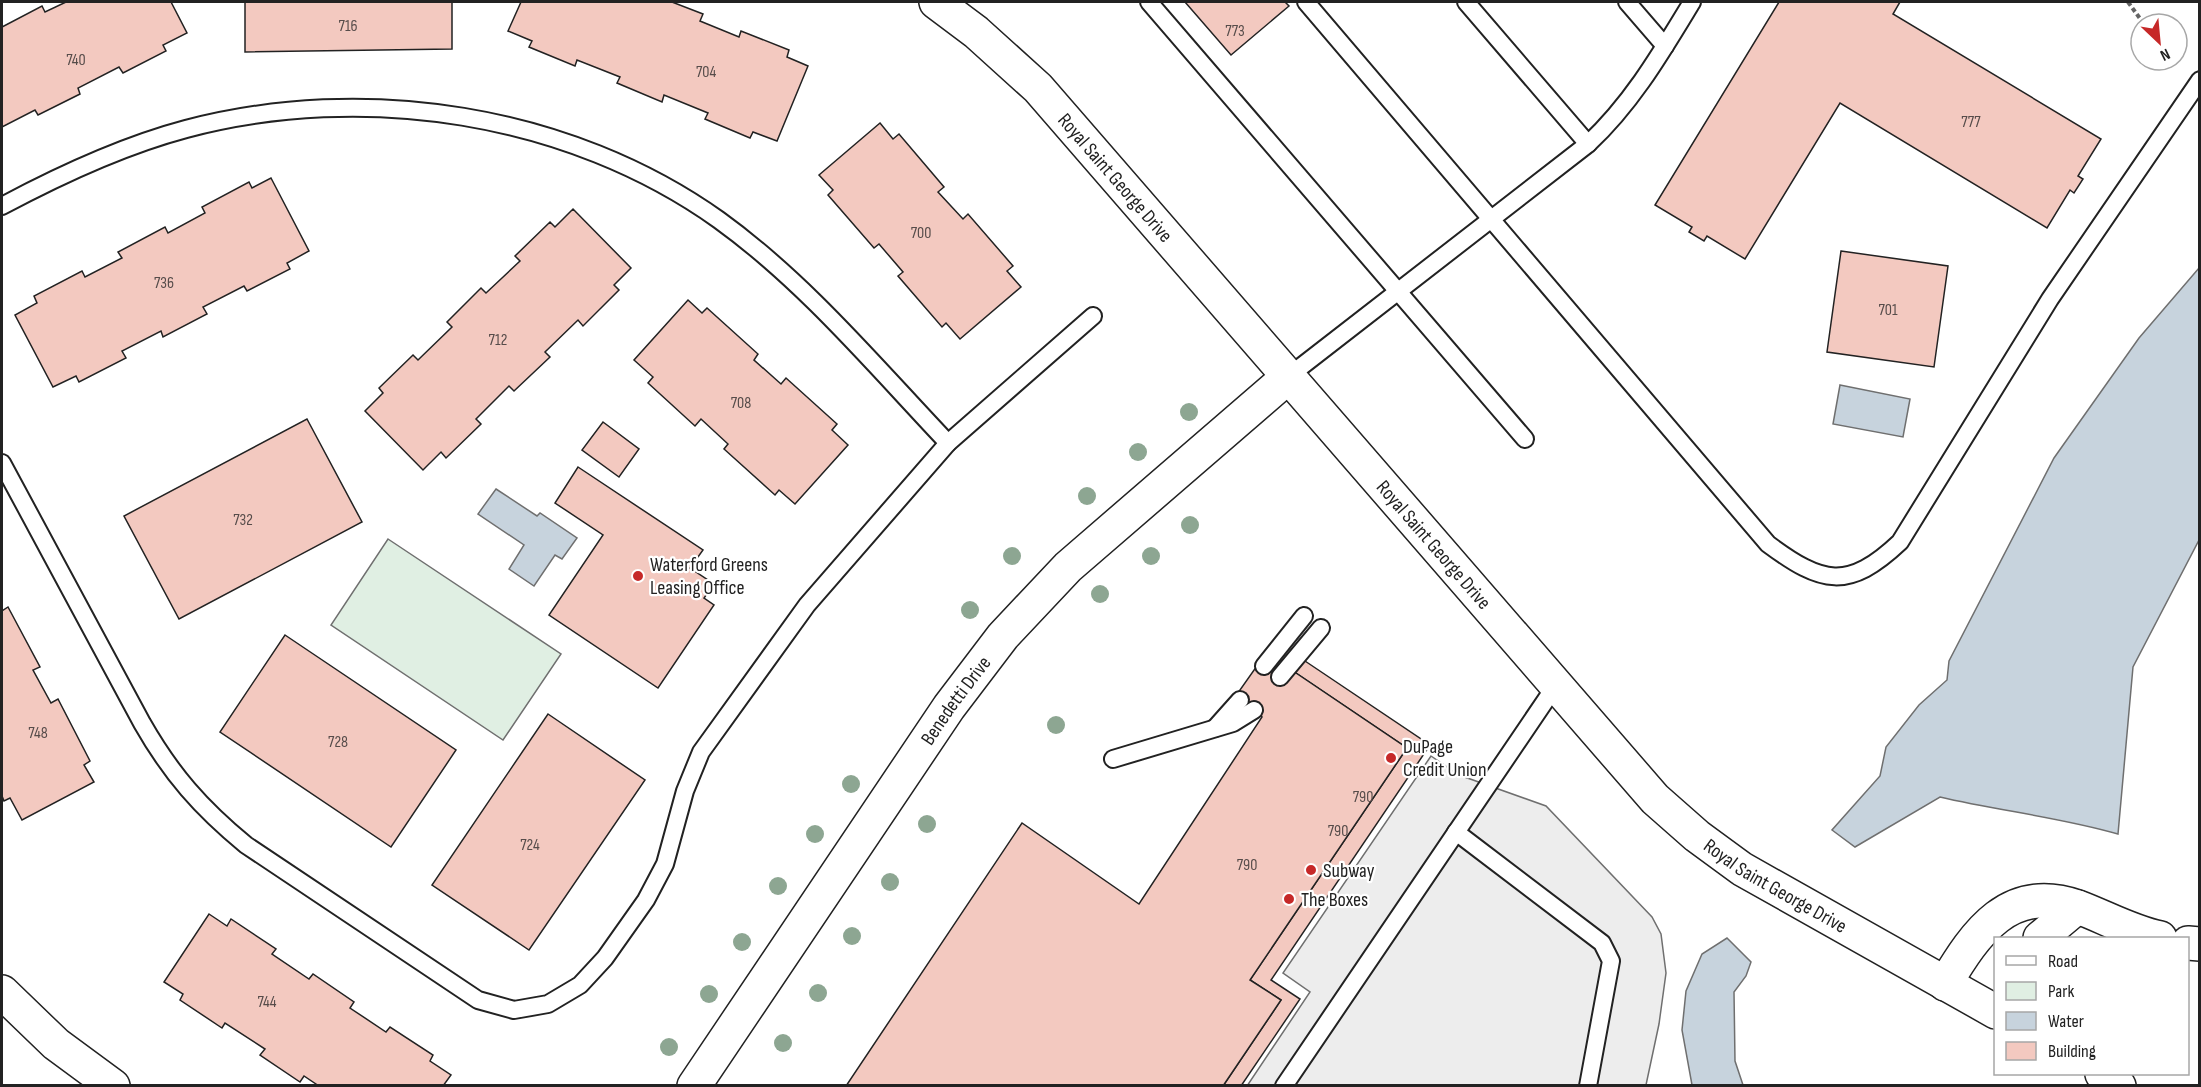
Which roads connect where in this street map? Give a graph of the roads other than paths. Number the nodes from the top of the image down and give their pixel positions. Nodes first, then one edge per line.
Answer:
1 (936, 2) edge
2 (1149, 2) edge
3 (1306, 2) edge
4 (1466, 2) edge
5 (1627, 2) edge
6 (1692, 2) edge
7 (1665, 46) junction
8 (2199, 81) edge
9 (1588, 144) junction
10 (2, 206) edge
11 (1492, 220) junction
12 (1398, 292) junction
13 (1094, 316) dead end
14 (1289, 376) junction
15 (1525, 439) dead end
16 (948, 443) junction
17 (2, 463) edge
18 (1305, 616) dead end
19 (1321, 628) dead end
20 (1264, 666) dead end
21 (1280, 677) dead end
22 (1557, 685) junction
23 (1240, 700) dead end
24 (1254, 710) dead end
25 (1215, 728) junction
26 (1113, 759) dead end
27 (1456, 832) junction
28 (2077, 907) junction
29 (2042, 937) edge
30 (2155, 937) edge
31 (1945, 984) junction
32 (2, 992) edge
33 (1994, 1010) edge
34 (2103, 1075) edge
35 (113, 1086) edge
36 (694, 1086) edge
37 (1284, 1086) edge
38 (1588, 1086) edge
39 (2119, 1086) edge

1 - 14 street, Royal Saint George Drive
2 - 12 lane
3 - 11 lane
4 - 9 lane
5 - 7 lane
6 - 7 lane
7 - 9 lane
8 - 11 lane
9 - 11 lane
10 - 16 lane
11 - 12 lane
12 - 14 lane
12 - 15 lane
13 - 16 lane
14 - 22 street, Royal Saint George Drive
14 - 36 street, Benedetti Drive
16 - 17 lane
18 - 20 lane
19 - 21 lane
22 - 27 lane
22 - 31 street, Royal Saint George Drive
23 - 25 lane
24 - 25 lane
25 - 26 lane
27 - 37 lane
27 - 38 lane
28 - 29 street
28 - 30 street
28 - 31 street
31 - 33 street, Royal Saint George Drive
32 - 35 street
34 - 39 street

